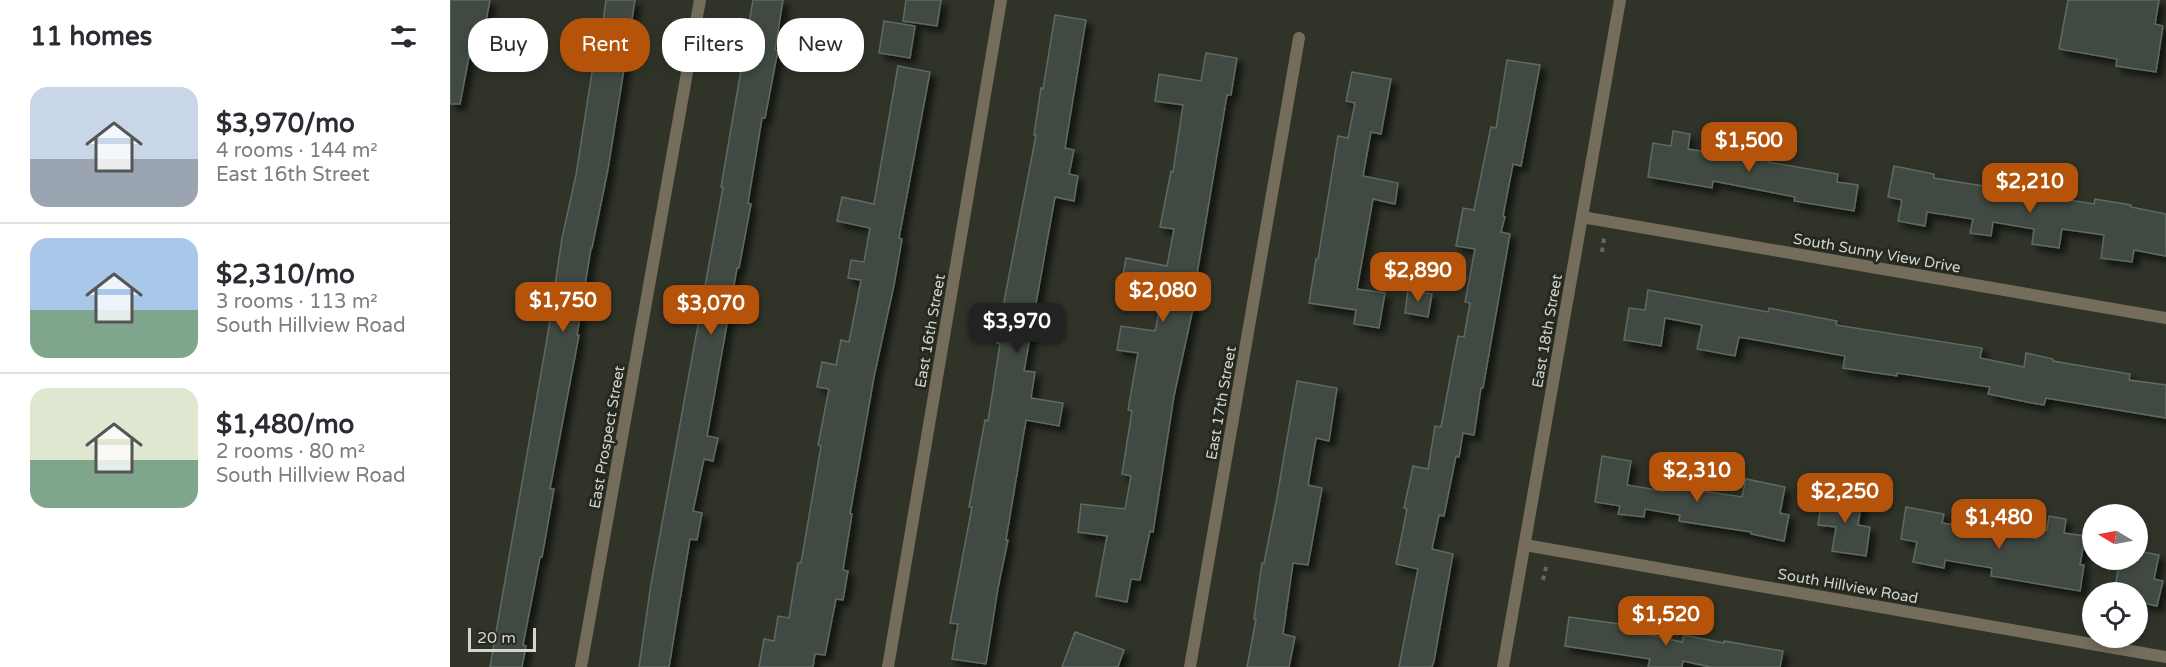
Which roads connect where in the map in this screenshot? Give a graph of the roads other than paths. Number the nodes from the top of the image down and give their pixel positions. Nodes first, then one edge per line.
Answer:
1 (700, 0) edge
2 (1001, 0) edge
3 (1620, 0) edge
4 (1299, 38) dead end
5 (1582, 217) junction
6 (2166, 318) edge
7 (1525, 545) junction
8 (2166, 657) edge
9 (581, 667) edge
10 (888, 667) edge
11 (1190, 667) edge
12 (1503, 667) edge

1 - 9 street, East Prospect Street
2 - 10 street, East 16th Street
3 - 5 street, East 18th Street
4 - 11 street, East 17th Street
5 - 6 street, South Sunny View Drive
5 - 7 street, East 18th Street
7 - 8 street, South Hillview Road
7 - 12 street, East 18th Street

